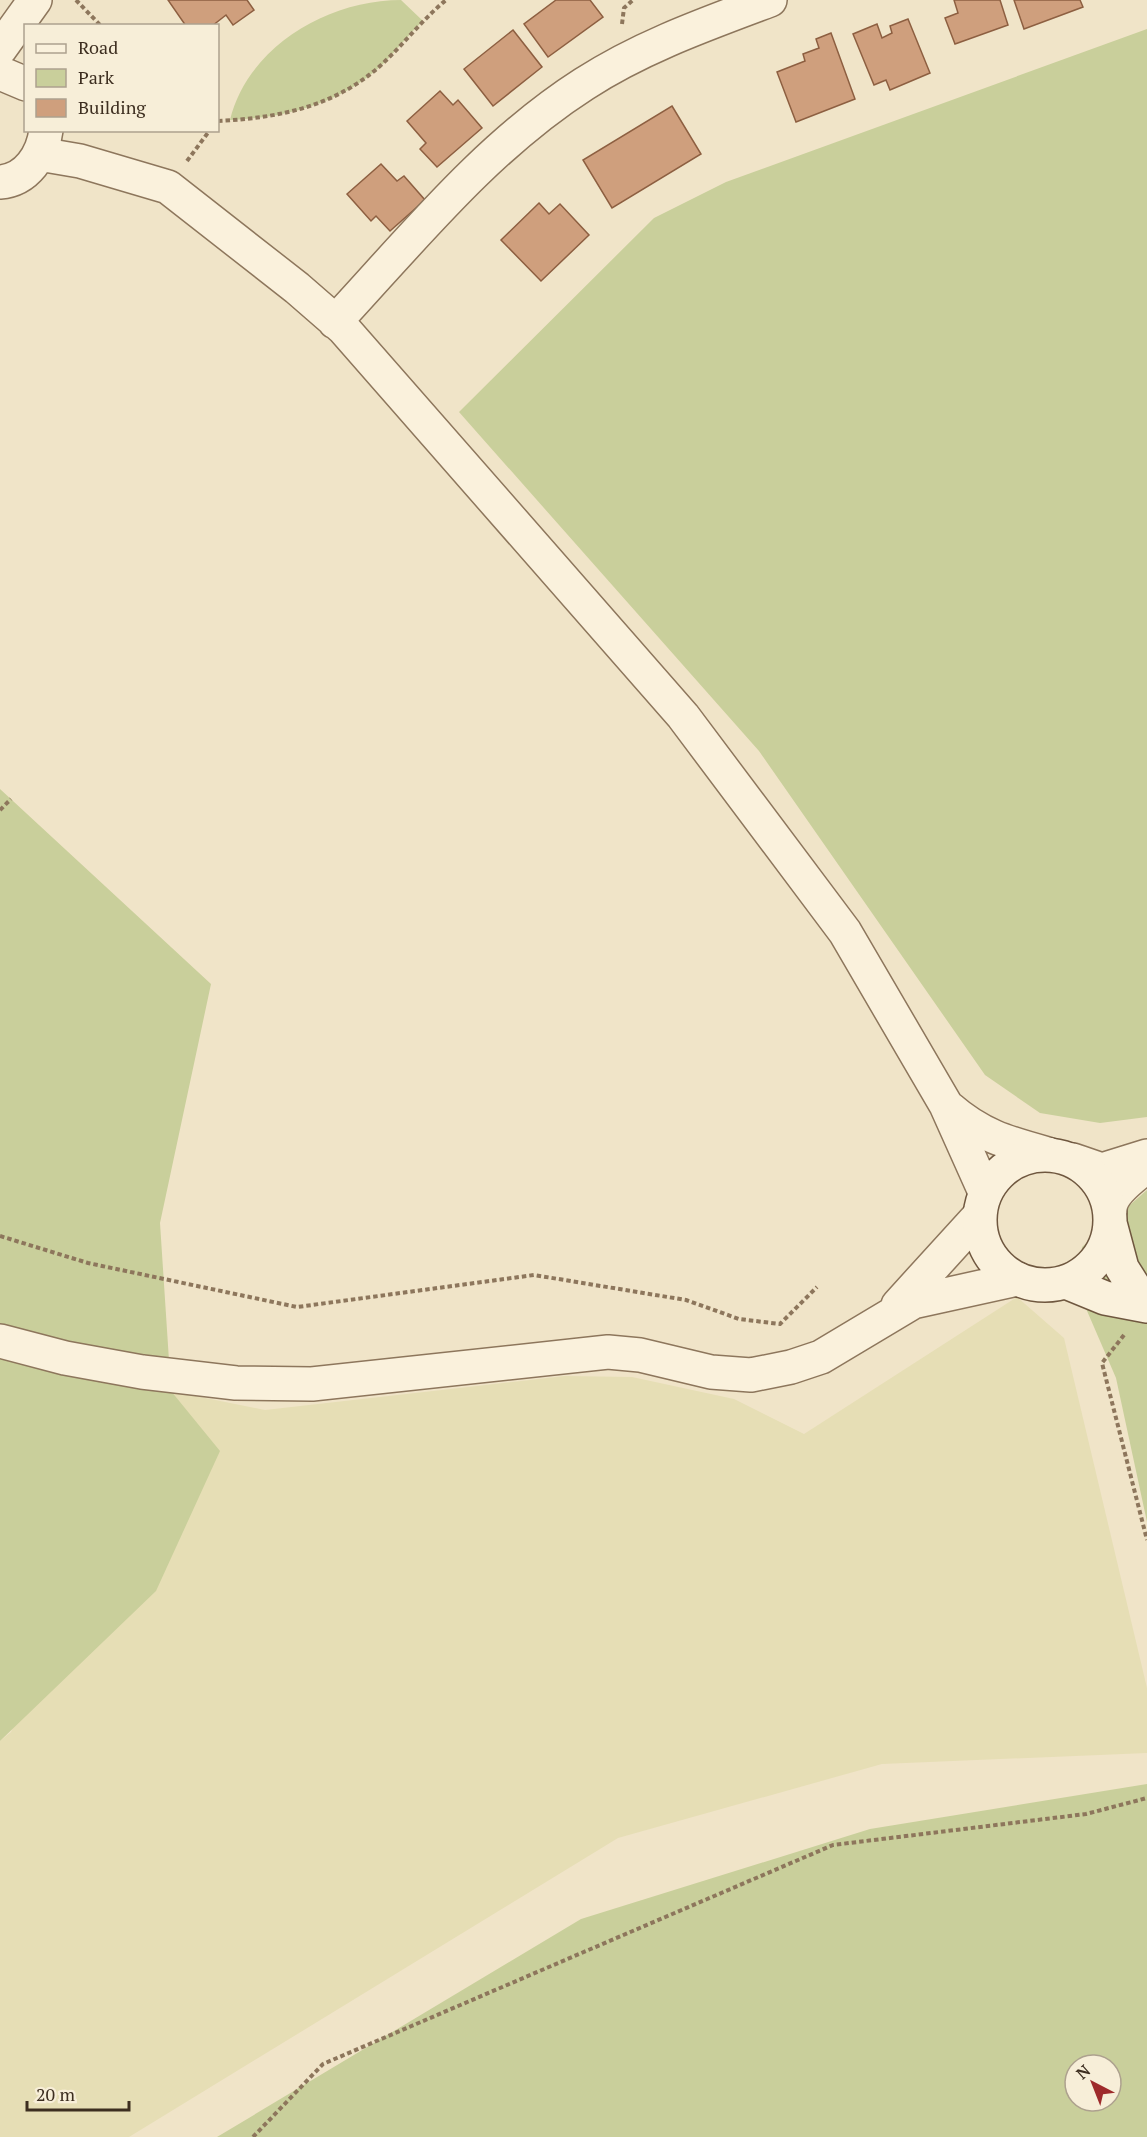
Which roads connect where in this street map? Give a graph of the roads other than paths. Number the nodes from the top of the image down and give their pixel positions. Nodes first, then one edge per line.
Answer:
1 (35, 0) edge
2 (42, 0) edge
3 (770, 0) edge
4 (37, 24) edge
5 (0, 49) edge
6 (0, 73) edge
7 (24, 83) edge
8 (43, 142) edge
9 (0, 182) edge
10 (335, 322) junction
11 (946, 1105) junction
12 (1147, 1156) edge
13 (1060, 1157) junction
14 (1147, 1166) edge
15 (982, 1204) junction
16 (1110, 1216) junction
17 (1017, 1279) junction
18 (1066, 1282) junction
19 (1147, 1306) edge
20 (889, 1315) junction
21 (0, 1341) edge

1 - 5 street
2 - 4 street
3 - 10 street
6 - 7 street
8 - 9 street
8 - 10 street
10 - 11 street
11 - 13 street
11 - 15 street
12 - 13 street
13 - 15 street
13 - 16 street
14 - 16 street
15 - 17 street
15 - 20 street
16 - 18 street
16 - 19 street
17 - 18 street
17 - 20 street
18 - 19 street
20 - 21 street

